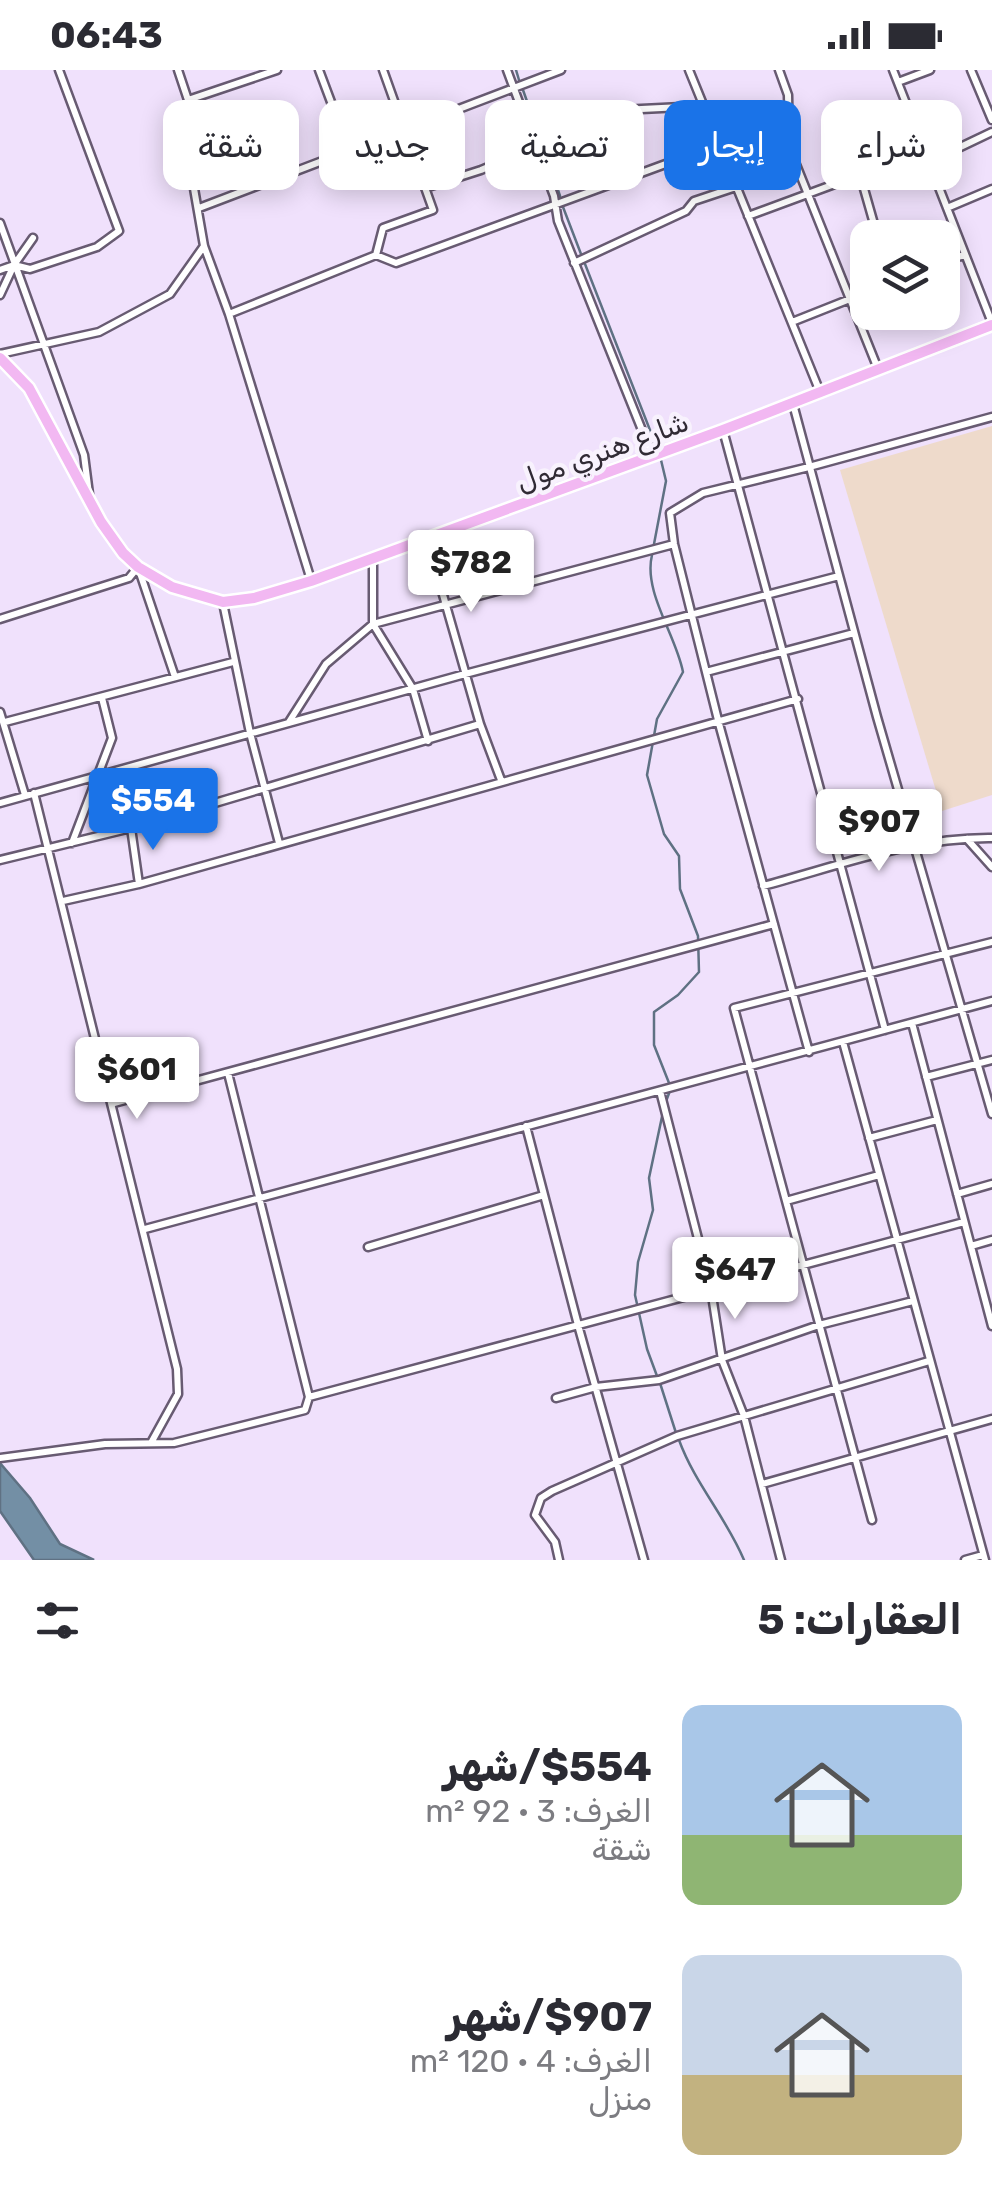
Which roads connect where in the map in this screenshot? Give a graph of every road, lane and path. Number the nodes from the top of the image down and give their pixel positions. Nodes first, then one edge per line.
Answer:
1 (60, 70) edge
2 (178, 70) edge
3 (277, 70) edge
4 (318, 70) edge
5 (383, 70) edge
6 (506, 70) edge
7 (561, 70) edge
8 (689, 70) edge
9 (780, 70) edge
10 (893, 70) edge
11 (930, 70) edge
12 (971, 70) edge
13 (898, 82) junction
14 (514, 88) junction
15 (188, 100) joint
16 (330, 100) edge
17 (394, 100) edge
18 (519, 100) edge
19 (700, 100) edge
20 (788, 100) edge
21 (905, 100) edge
22 (465, 106) edge
23 (992, 120) edge
24 (992, 132) edge
25 (962, 146) edge
26 (319, 162) edge
27 (664, 164) edge
28 (801, 176) edge
29 (821, 189) edge
30 (992, 189) edge
31 (195, 190) edge
32 (426, 190) edge
33 (551, 190) edge
34 (727, 190) edge
35 (737, 190) edge
36 (864, 190) edge
37 (940, 190) edge
38 (808, 194) junction
39 (556, 204) junction
40 (199, 208) junction
41 (947, 208) junction
42 (748, 216) junction
43 (873, 220) edge
44 (0, 223) edge
45 (33, 238) dead end
46 (204, 246) junction
47 (376, 255) junction
48 (965, 255) junction
49 (960, 256) edge
50 (574, 263) junction
51 (14, 265) junction
52 (0, 270) edge
53 (0, 295) edge
54 (850, 299) joint
55 (229, 314) junction
56 (792, 322) junction
57 (992, 324) edge
58 (862, 330) edge
59 (46, 346) junction
60 (0, 356) edge
61 (878, 370) junction
62 (821, 393) junction
63 (792, 404) junction
64 (992, 417) edge
65 (723, 430) junction
66 (653, 457) junction
67 (809, 468) junction
68 (738, 484) junction
69 (90, 501) junction
70 (427, 538) junction
71 (674, 544) junction
72 (373, 559) junction
73 (138, 568) junction
74 (839, 576) junction
75 (311, 582) junction
76 (769, 596) junction
77 (223, 602) junction
78 (445, 603) junction
79 (692, 616) junction
80 (0, 619) edge
81 (373, 624) junction
82 (854, 633) junction
83 (784, 650) junction
84 (233, 662) junction
85 (706, 672) junction
86 (466, 674) junction
87 (176, 676) junction
88 (413, 689) junction
89 (102, 698) junction
90 (798, 698) junction
91 (0, 712) edge
92 (718, 720) junction
93 (5, 722) junction
94 (288, 723) junction
95 (480, 724) junction
96 (250, 734) junction
97 (428, 741) junction
98 (97, 778) junction
99 (500, 780) junction
100 (264, 788) junction
101 (30, 794) junction
102 (0, 803) edge
103 (131, 828) junction
104 (966, 838) junction
105 (992, 838) edge
106 (279, 843) junction
107 (71, 844) junction
108 (916, 845) junction
109 (48, 846) junction
110 (0, 860) edge
111 (842, 865) junction
112 (992, 867) edge
113 (139, 884) junction
114 (763, 886) junction
115 (63, 901) junction
116 (774, 924) junction
117 (992, 942) edge
118 (945, 954) junction
119 (871, 973) junction
120 (793, 993) junction
121 (992, 1000) edge
122 (960, 1010) junction
123 (912, 1023) junction
124 (885, 1030) junction
125 (843, 1042) junction
126 (809, 1052) junction
127 (992, 1060) edge
128 (977, 1064) junction
129 (750, 1067) junction
130 (228, 1072) junction
131 (926, 1078) junction
132 (660, 1090) junction
133 (114, 1103) junction
134 (992, 1114) edge
135 (937, 1120) junction
136 (526, 1126) junction
137 (870, 1138) junction
138 (880, 1175) junction
139 (992, 1184) edge
140 (956, 1194) junction
141 (544, 1196) junction
142 (260, 1198) junction
143 (786, 1201) junction
144 (964, 1222) junction
145 (144, 1229) junction
146 (896, 1240) junction
147 (992, 1240) edge
148 (970, 1246) junction
149 (368, 1247) dead end
150 (803, 1265) junction
151 (712, 1289) junction
152 (913, 1301) junction
153 (819, 1324) junction
154 (578, 1325) junction
155 (992, 1326) edge
156 (722, 1360) junction
157 (929, 1361) junction
158 (596, 1387) junction
159 (836, 1389) junction
160 (309, 1397) junction
161 (556, 1398) dead end
162 (744, 1416) junction
163 (992, 1419) edge
164 (949, 1432) junction
165 (151, 1444) junction
166 (856, 1457) junction
167 (0, 1458) edge
168 (618, 1461) junction
169 (762, 1484) junction
170 (872, 1520) dead end
171 (984, 1557) edge
172 (559, 1560) edge
173 (644, 1560) edge
174 (781, 1560) edge
175 (965, 1560) edge

1 - 51 street
2 - 15 street
3 - 15 street
4 - 16 street
5 - 17 street
6 - 14 street
7 - 14 street
8 - 19 street
9 - 20 street
10 - 13 street
11 - 13 street
12 - 23 street
13 - 21 street
14 - 18 street
14 - 22 street
24 - 25 street
26 - 40 street
27 - 39 street
28 - 38 street
29 - 38 street
30 - 41 street
31 - 40 street
32 - 47 street
33 - 39 street
34 - 50 street
35 - 42 street
36 - 43 street
37 - 41 street
38 - 42 street
38 - 54 street
39 - 47 street
39 - 50 street
40 - 46 street
41 - 48 street
42 - 56 street
44 - 51 street
45 - 51 street
46 - 55 street
46 - 59 street
47 - 55 street
48 - 49 street
48 - 57 street
50 - 66 street
51 - 52 street
51 - 53 street
51 - 59 street
54 - 56 street
55 - 75 street
56 - 62 street
57 - 61 highway, شارع هنري مول
58 - 61 street
59 - 60 street
59 - 69 street
60 - 69 highway, شارع هنري مول
61 - 62 highway, شارع هنري مول
62 - 63 highway, شارع هنري مول
63 - 65 highway, شارع هنري مول
63 - 67 street
64 - 67 street
65 - 66 highway, شارع هنري مول
65 - 68 street
66 - 70 highway, شارع هنري مول
67 - 68 street
67 - 74 street
68 - 71 street
68 - 76 street
69 - 73 highway, شارع هنري مول
70 - 72 highway, شارع هنري مول
70 - 78 street
71 - 78 street
71 - 79 street
72 - 75 highway, شارع هنري مول
72 - 81 street
73 - 77 highway, شارع هنري مول
73 - 80 street
73 - 87 street
74 - 76 street
74 - 82 street
75 - 77 highway, شارع هنري مول
76 - 79 street
76 - 83 street
77 - 84 street
78 - 81 street
78 - 86 street
79 - 85 street
79 - 86 street
81 - 88 street
81 - 94 street
82 - 83 street
82 - 108 street
83 - 85 street
83 - 90 street
84 - 87 street
84 - 96 street
85 - 92 street
86 - 88 street
86 - 95 street
87 - 89 street
88 - 94 street
88 - 97 street
89 - 93 street
89 - 98 street
90 - 92 street
90 - 111 street
91 - 93 street
92 - 99 street
92 - 114 street
93 - 101 street
94 - 96 street
95 - 97 street
95 - 99 street
96 - 98 street
96 - 100 street
97 - 100 street
98 - 101 street
98 - 107 street
99 - 106 street
100 - 103 street
100 - 106 street
101 - 102 street
101 - 109 street
103 - 107 street
103 - 113 street
104 - 105 street
104 - 108 street
104 - 112 street
106 - 113 street
107 - 109 street
108 - 111 street
108 - 118 street
109 - 110 street
109 - 115 street
111 - 114 street
111 - 119 street
113 - 115 street
114 - 116 street
115 - 133 street
116 - 120 street
116 - 130 street
117 - 118 street
118 - 119 street
118 - 122 street
119 - 120 street
119 - 124 street
120 - 126 street
120 - 129 street
121 - 122 street
122 - 123 street
122 - 128 street
123 - 124 street
123 - 131 street
124 - 125 street
125 - 126 street
125 - 137 street
126 - 129 street
127 - 128 street
128 - 131 street
128 - 134 street
129 - 132 street
129 - 143 street
130 - 133 street
130 - 142 street
131 - 135 street
132 - 136 street
132 - 151 street
133 - 145 street
135 - 137 street
135 - 140 street
136 - 141 street
136 - 142 street
137 - 138 street
138 - 143 street
138 - 146 street
139 - 140 street
140 - 144 street
141 - 149 street
141 - 154 street
142 - 145 street
142 - 160 street
143 - 150 street
144 - 146 street
144 - 148 street
145 - 165 street
146 - 150 street
146 - 152 street
147 - 148 street
148 - 155 street
150 - 151 street
150 - 153 street
151 - 154 street
151 - 156 street
152 - 153 street
152 - 157 street
153 - 156 street
153 - 159 street
154 - 158 street
154 - 160 street
156 - 158 street
156 - 162 street
157 - 159 street
157 - 164 street
158 - 161 street
158 - 168 street
159 - 162 street
159 - 166 street
160 - 165 street
162 - 168 street
162 - 169 street
163 - 164 street
164 - 166 street
164 - 171 street
165 - 167 street
166 - 169 street
166 - 170 street
168 - 172 street
168 - 173 street
169 - 174 street
171 - 175 street

